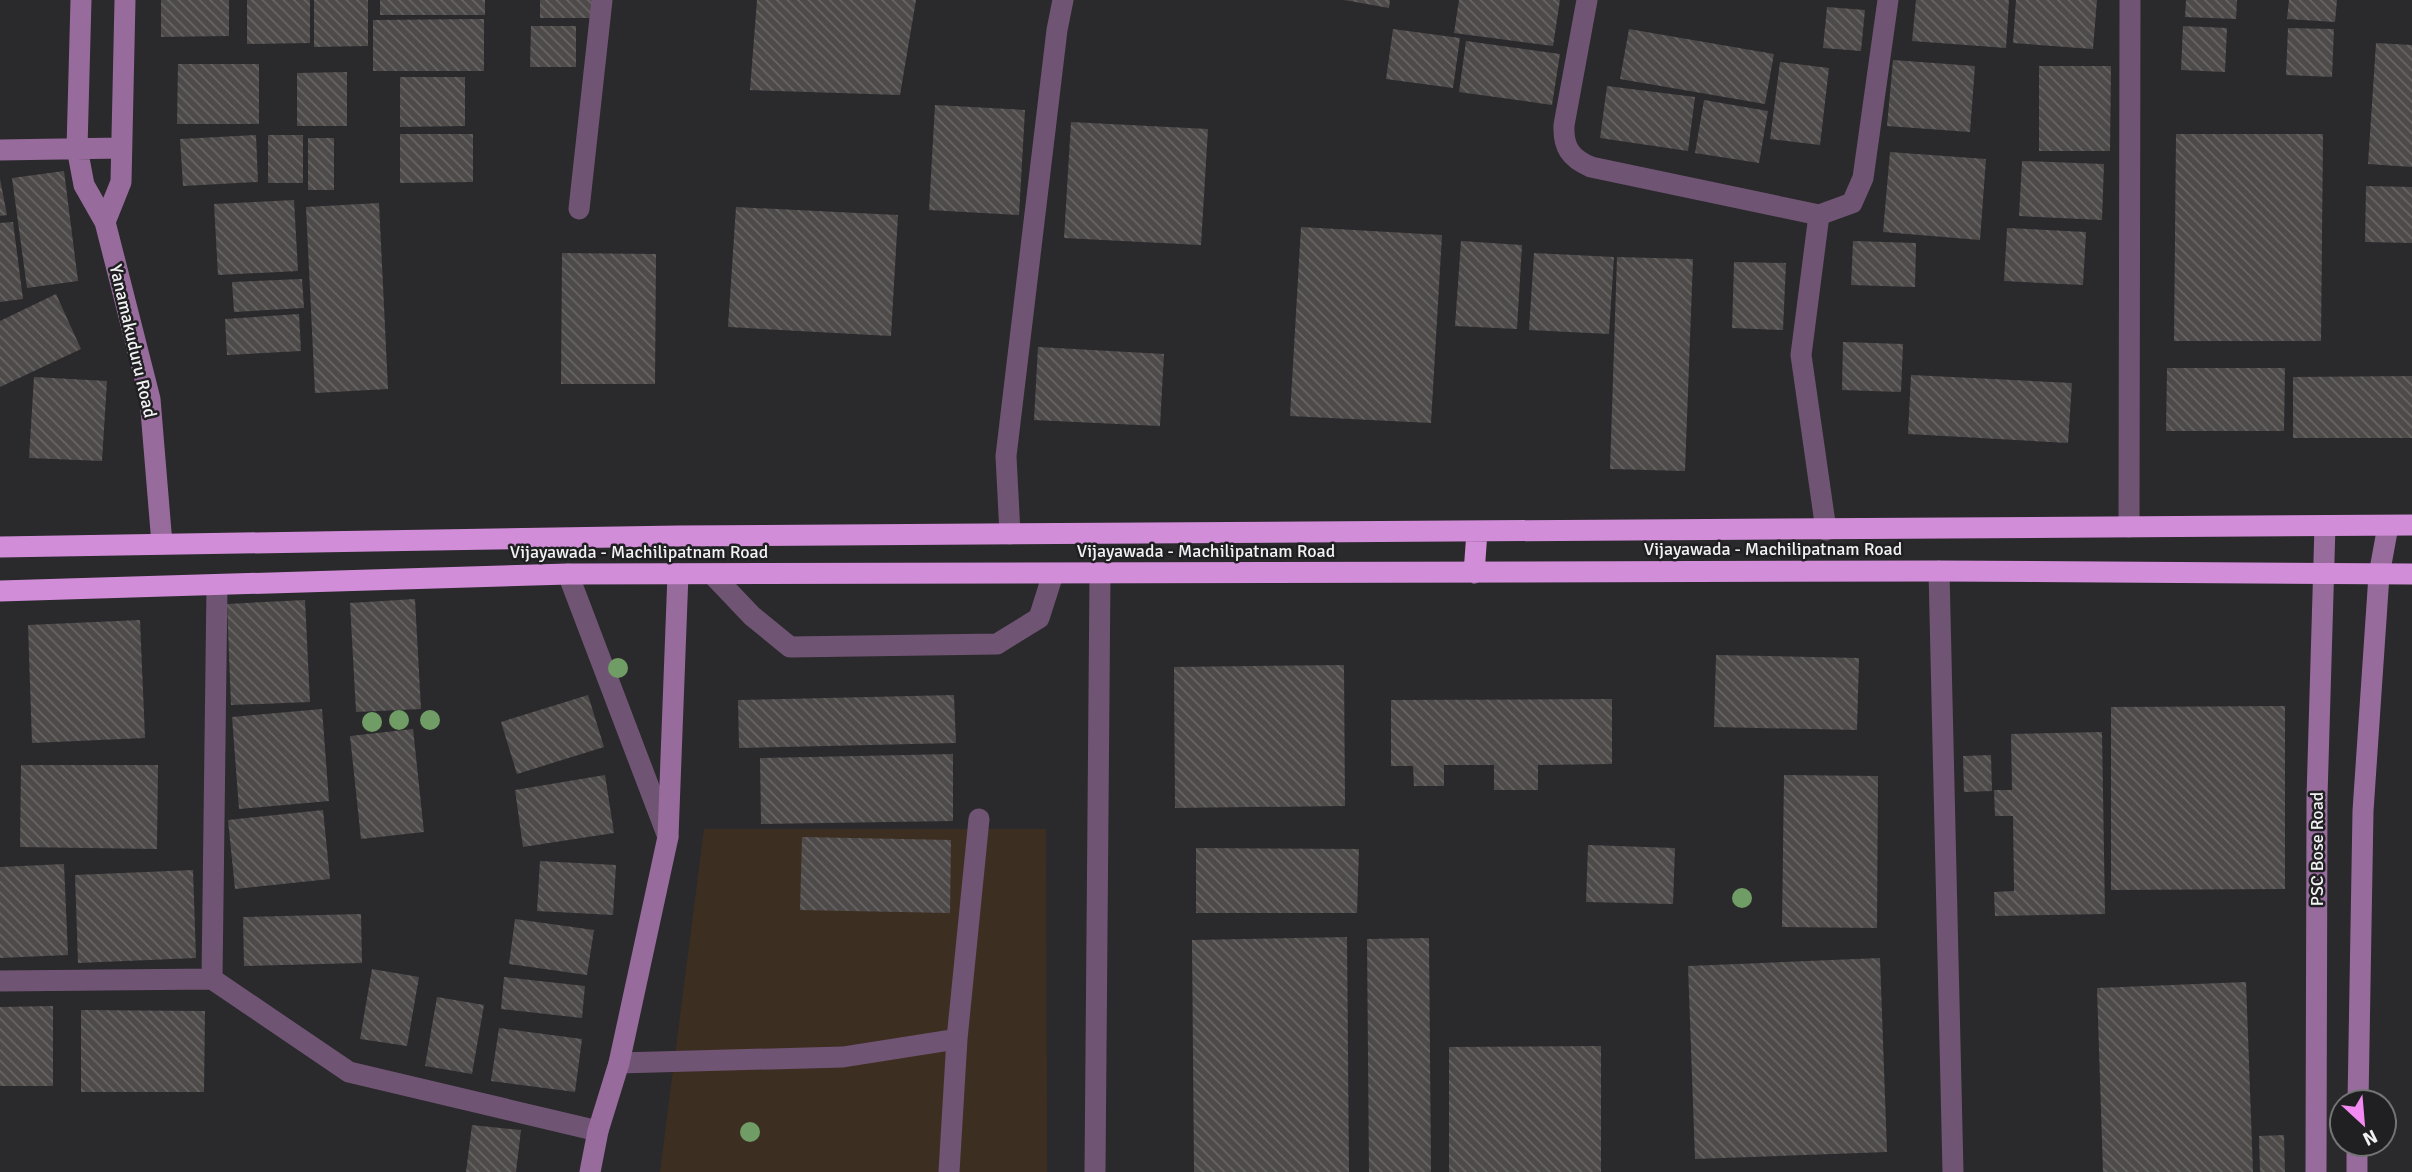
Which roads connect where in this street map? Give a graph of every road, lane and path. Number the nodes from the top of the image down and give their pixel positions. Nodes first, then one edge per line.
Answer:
1 (81, 0) edge
2 (125, 0) edge
3 (602, 0) edge
4 (1063, 0) edge
5 (1587, 0) edge
6 (1888, 0) edge
7 (2130, 0) edge
8 (77, 148) junction
9 (121, 148) junction
10 (0, 150) edge
11 (579, 209) dead end
12 (1819, 215) junction
13 (105, 222) junction
14 (2412, 525) edge
15 (2325, 526) junction
16 (2388, 526) junction
17 (2129, 527) junction
18 (1826, 530) junction
19 (1477, 532) junction
20 (1010, 534) junction
21 (162, 544) junction
22 (0, 547) edge
23 (1939, 571) junction
24 (1474, 573) junction
25 (568, 574) junction
26 (1053, 574) junction
27 (1100, 574) junction
28 (2412, 574) edge
29 (678, 575) junction
30 (713, 575) junction
31 (2325, 575) junction
32 (2379, 575) junction
33 (217, 585) junction
34 (0, 591) edge
35 (979, 819) dead end
36 (668, 837) junction
37 (212, 979) junction
38 (0, 981) edge
39 (957, 1039) junction
40 (619, 1063) junction
41 (2358, 1088) edge
42 (598, 1131) junction
43 (590, 1172) edge
44 (949, 1172) edge
45 (1096, 1172) edge
46 (1953, 1172) edge
47 (2316, 1172) edge

1 - 8 street, Yanamakuduru Road
2 - 9 street
3 - 11 street
4 - 20 street
5 - 12 street
6 - 12 street
7 - 17 street
8 - 9 street
8 - 10 street
8 - 13 street, Yanamakuduru Road
9 - 13 street
12 - 18 street
13 - 21 street, Yanamakuduru Road
14 - 16 highway, Vijayawada - Machilipatnam Road
15 - 16 highway, Vijayawada - Machilipatnam Road
15 - 17 highway, Vijayawada - Machilipatnam Road
15 - 31 street, PSC Bose Road
16 - 32 street
17 - 18 highway, Vijayawada - Machilipatnam Road
18 - 19 highway, Vijayawada - Machilipatnam Road
19 - 20 highway, Vijayawada - Machilipatnam Road
19 - 24 highway
20 - 21 highway, Vijayawada - Machilipatnam Road
21 - 22 highway, Vijayawada - Machilipatnam Road
23 - 24 highway, Vijayawada - Machilipatnam Road
23 - 31 highway, Vijayawada - Machilipatnam Road
23 - 46 street
24 - 27 highway, Vijayawada - Machilipatnam Road
25 - 29 highway, Vijayawada - Machilipatnam Road
25 - 33 highway, Vijayawada - Machilipatnam Road
25 - 36 street
26 - 27 highway, Vijayawada - Machilipatnam Road
26 - 30 highway, Vijayawada - Machilipatnam Road
26 - 30 street
27 - 45 street
28 - 32 highway, Vijayawada - Machilipatnam Road
29 - 30 highway, Vijayawada - Machilipatnam Road
29 - 36 street
31 - 32 highway, Vijayawada - Machilipatnam Road
31 - 47 street, PSC Bose Road
32 - 41 street
33 - 34 highway, Vijayawada - Machilipatnam Road
33 - 37 street
35 - 39 street
36 - 40 street
37 - 38 street
37 - 42 street
39 - 40 street
39 - 44 street
40 - 42 street
42 - 43 street

